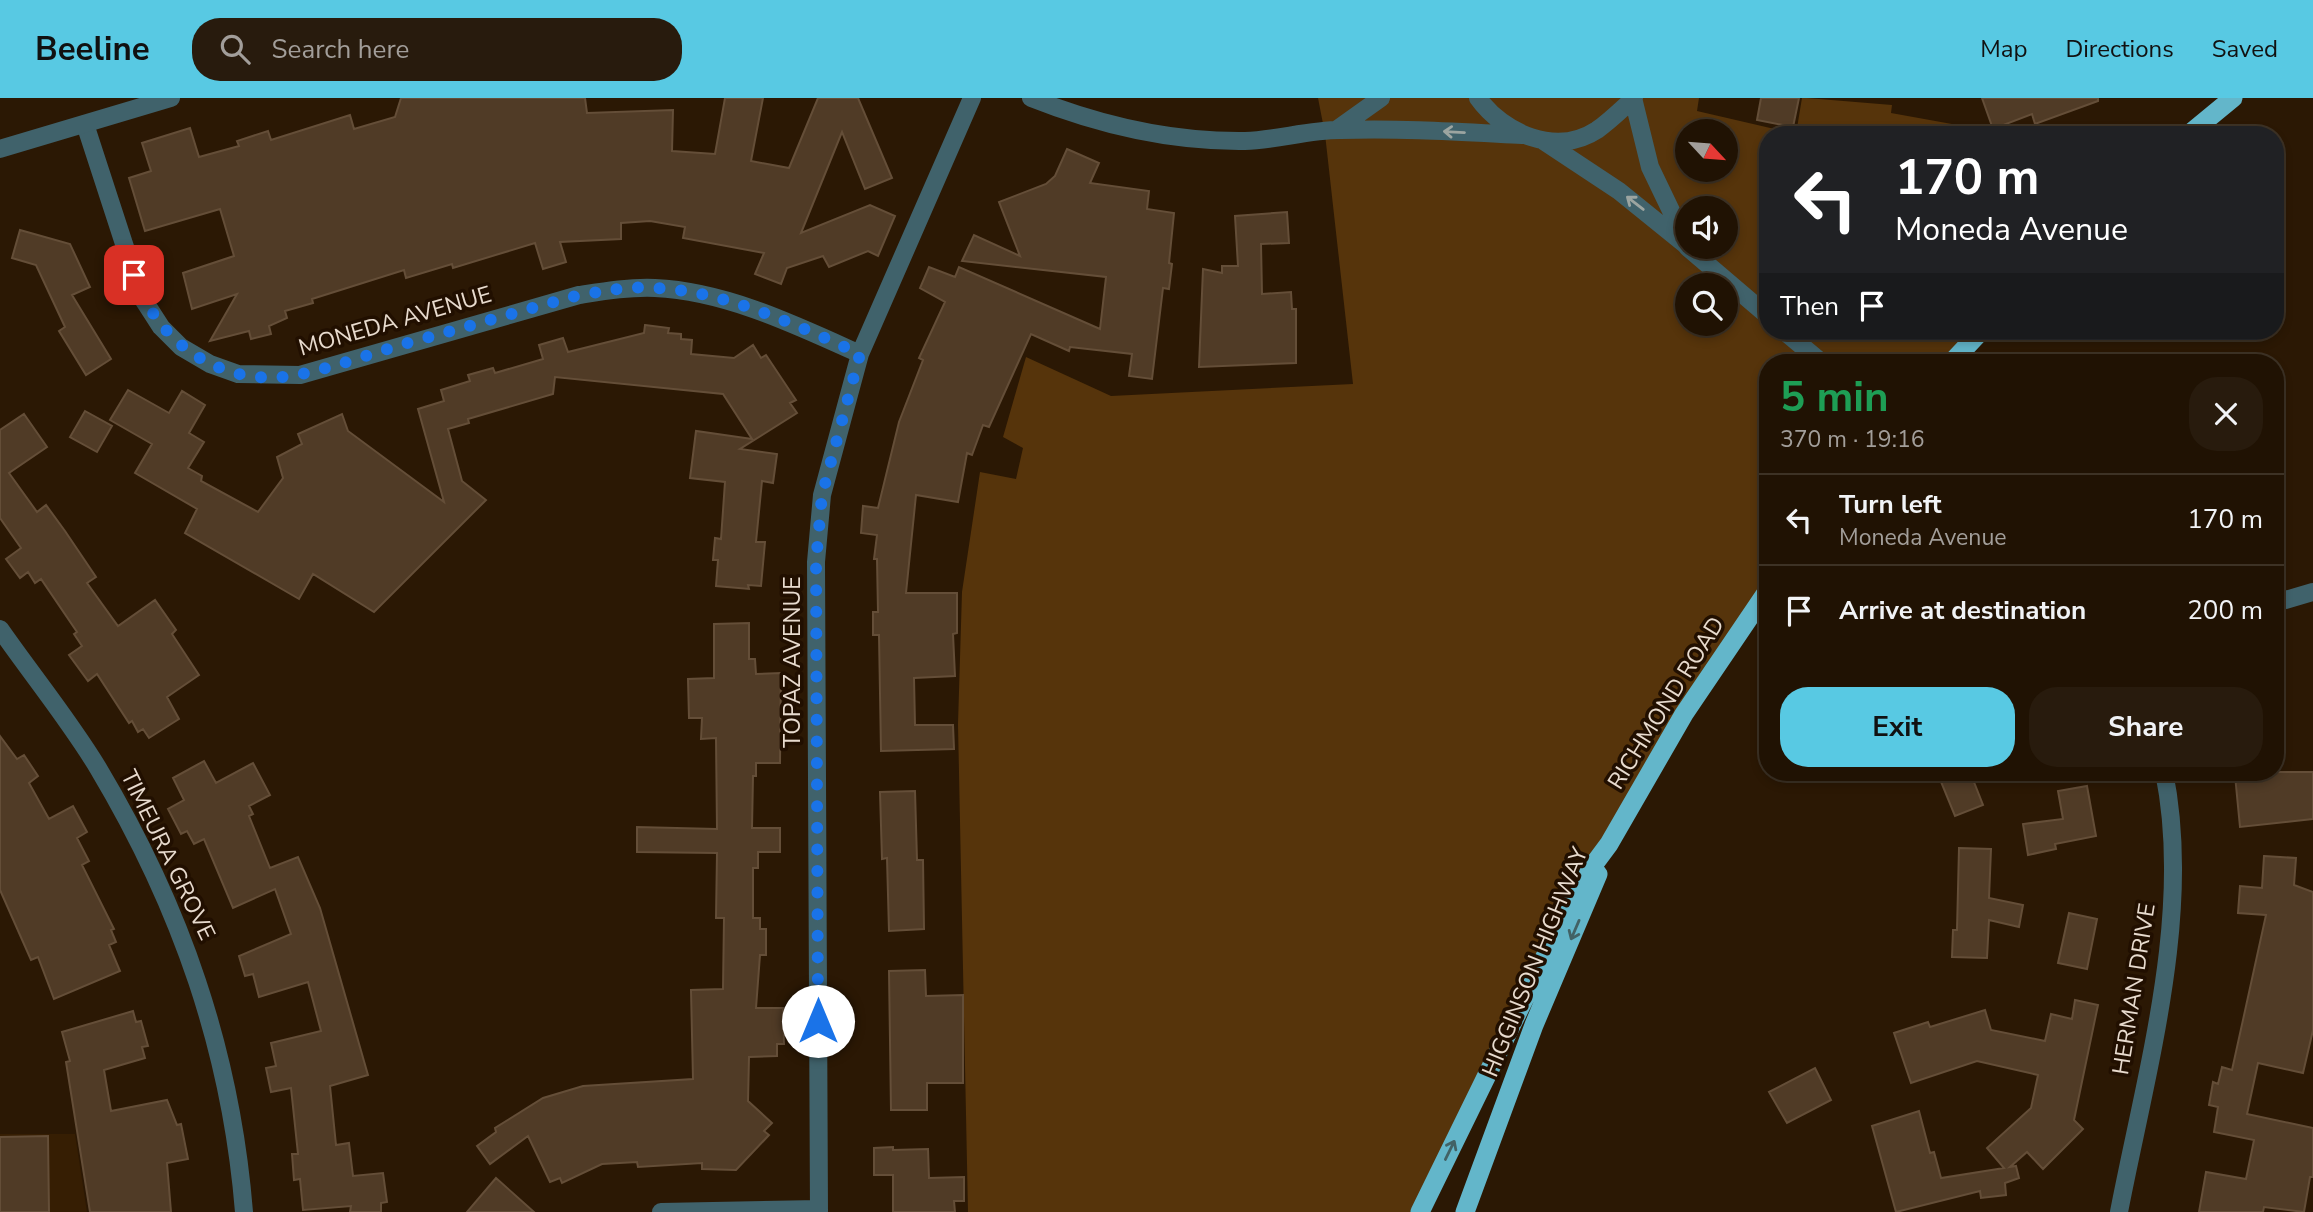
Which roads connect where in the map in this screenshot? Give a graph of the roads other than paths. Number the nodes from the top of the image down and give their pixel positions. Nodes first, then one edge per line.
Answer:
1 (172, 98) edge
2 (972, 98) edge
3 (1031, 98) edge
4 (1381, 98) edge
5 (1478, 98) edge
6 (1634, 98) edge
7 (2233, 98) edge
8 (85, 124) junction
9 (2199, 126) edge
10 (1336, 130) junction
11 (1522, 135) junction
12 (1542, 140) junction
13 (0, 149) edge
14 (1675, 219) edge
15 (1675, 236) edge
16 (1703, 259) edge
17 (1759, 308) edge
18 (1795, 340) edge
19 (1973, 340) edge
20 (860, 354) junction
21 (1811, 354) edge
22 (1959, 354) edge
23 (2313, 592) edge
24 (2284, 600) edge
25 (1759, 603) edge
26 (0, 629) edge
27 (2165, 781) edge
28 (1609, 844) junction
29 (819, 1211) edge
30 (244, 1212) edge
31 (661, 1212) edge
32 (1420, 1212) edge
33 (1465, 1212) edge
34 (2119, 1212) edge

1 - 8 street
2 - 20 street, TOPAZ AVENUE
3 - 10 street
4 - 10 street
5 - 11 street
6 - 12 street
6 - 14 street
7 - 9 highway
8 - 13 street
8 - 20 street, MONEDA AVENUE
11 -> 10 street
11 - 12 street
15 -> 12 street
16 - 17 street
18 - 21 street
19 - 22 highway
20 - 29 street, TOPAZ AVENUE
23 - 24 street
25 - 28 highway, RICHMOND ROAD
26 - 30 street, TIMEURA GROVE
27 - 34 street, HERMAN DRIVE
32 -> 28 highway, HIGGINSON HIGHWAY
28 -> 33 highway, HIGGINSON HIGHWAY
29 - 31 street

